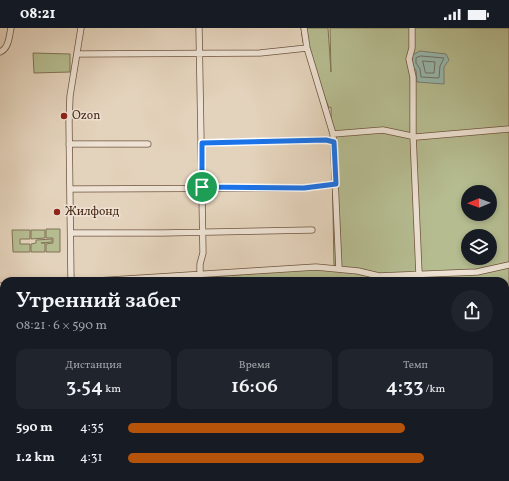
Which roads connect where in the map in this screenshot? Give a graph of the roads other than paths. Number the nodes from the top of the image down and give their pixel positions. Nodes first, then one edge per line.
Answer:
1 (11, 28) edge
2 (81, 28) edge
3 (199, 28) edge
4 (304, 28) edge
5 (412, 28) edge
6 (307, 48) junction
7 (0, 52) edge
8 (198, 52) junction
9 (77, 54) junction
10 (509, 129) edge
11 (333, 134) junction
12 (413, 136) junction
13 (334, 142) junction
14 (202, 143) junction
15 (69, 144) junction
16 (148, 144) dead end
17 (336, 184) junction
18 (202, 187) junction
19 (70, 189) junction
20 (312, 230) dead end
21 (202, 232) junction
22 (70, 233) junction
23 (509, 265) edge
24 (339, 269) junction
25 (419, 274) junction
26 (200, 275) junction
27 (71, 277) edge
28 (165, 277) edge

1 - 7 street
2 - 9 street
3 - 8 street
4 - 6 street
5 - 12 street
6 - 8 street
6 - 11 street
8 - 9 street
8 - 14 street
9 - 15 street
10 - 12 street
11 - 12 street
11 - 13 street
12 - 25 street
13 - 14 street
13 - 17 street
14 - 18 street
15 - 16 street
15 - 19 street
17 - 18 street
17 - 24 street
18 - 19 street
18 - 21 street
19 - 22 street
20 - 21 street
21 - 22 street
21 - 26 street
22 - 27 street
23 - 25 street
24 - 25 street
24 - 26 street
26 - 28 street

